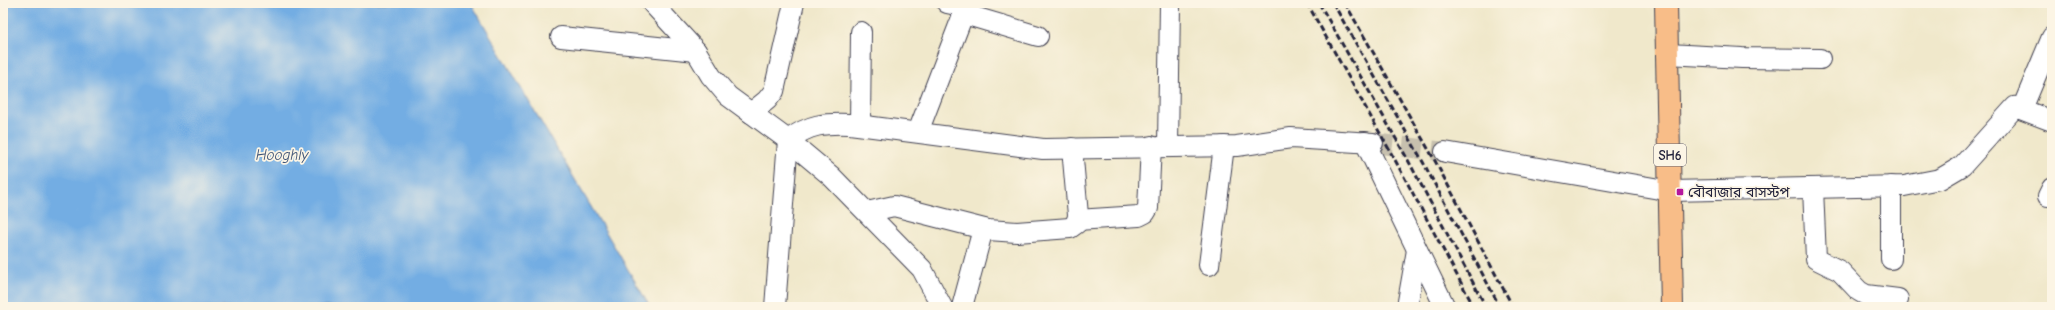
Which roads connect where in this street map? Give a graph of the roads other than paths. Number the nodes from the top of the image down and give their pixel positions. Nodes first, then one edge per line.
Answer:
1 (652, 3) edge
2 (794, 3) edge
3 (947, 3) edge
4 (1170, 3) edge
5 (1666, 3) edge
6 (967, 8) edge
7 (861, 32) dead end
8 (1038, 36) dead end
9 (561, 37) dead end
10 (2052, 37) edge
11 (696, 51) junction
12 (1668, 54) junction
13 (1820, 59) dead end
14 (2022, 109) junction
15 (751, 113) junction
16 (2052, 121) edge
17 (860, 125) junction
18 (918, 132) junction
19 (788, 140) junction
20 (1159, 146) junction
21 (1224, 146) junction
22 (1072, 148) junction
23 (1445, 152) tunnel mouth
24 (1891, 186) junction
25 (1813, 188) junction
26 (1671, 192) junction
27 (867, 212) junction
28 (1077, 220) junction
29 (983, 229) junction
30 (1417, 250) junction
31 (1891, 259) dead end
32 (1209, 265) dead end
33 (1898, 299) dead end
34 (775, 307) edge
35 (942, 307) edge
36 (962, 307) edge
37 (1407, 307) edge
38 (1445, 307) edge
39 (1672, 307) edge

1 - 11 street
2 - 15 street
3 - 6 street
4 - 20 street
5 - 12 main road, SH6
6 - 8 street
6 - 18 street
7 - 17 street
9 - 11 street
10 - 14 street
11 - 15 street
12 - 13 street
12 - 26 main road, SH6
14 - 16 street
14 - 24 street
15 - 19 street
17 - 18 street
17 - 19 street
18 - 22 street
19 - 27 street
19 - 34 street
20 - 21 street
20 - 22 street
20 - 28 street
21 - 30 street
21 - 32 street
22 - 28 street
23 - 26 street
24 - 25 street
24 - 31 street
25 - 26 street
25 - 33 street
26 - 39 main road, SH6
27 - 29 street
27 - 35 street
28 - 29 street
29 - 36 street
30 - 37 street
30 - 38 street

